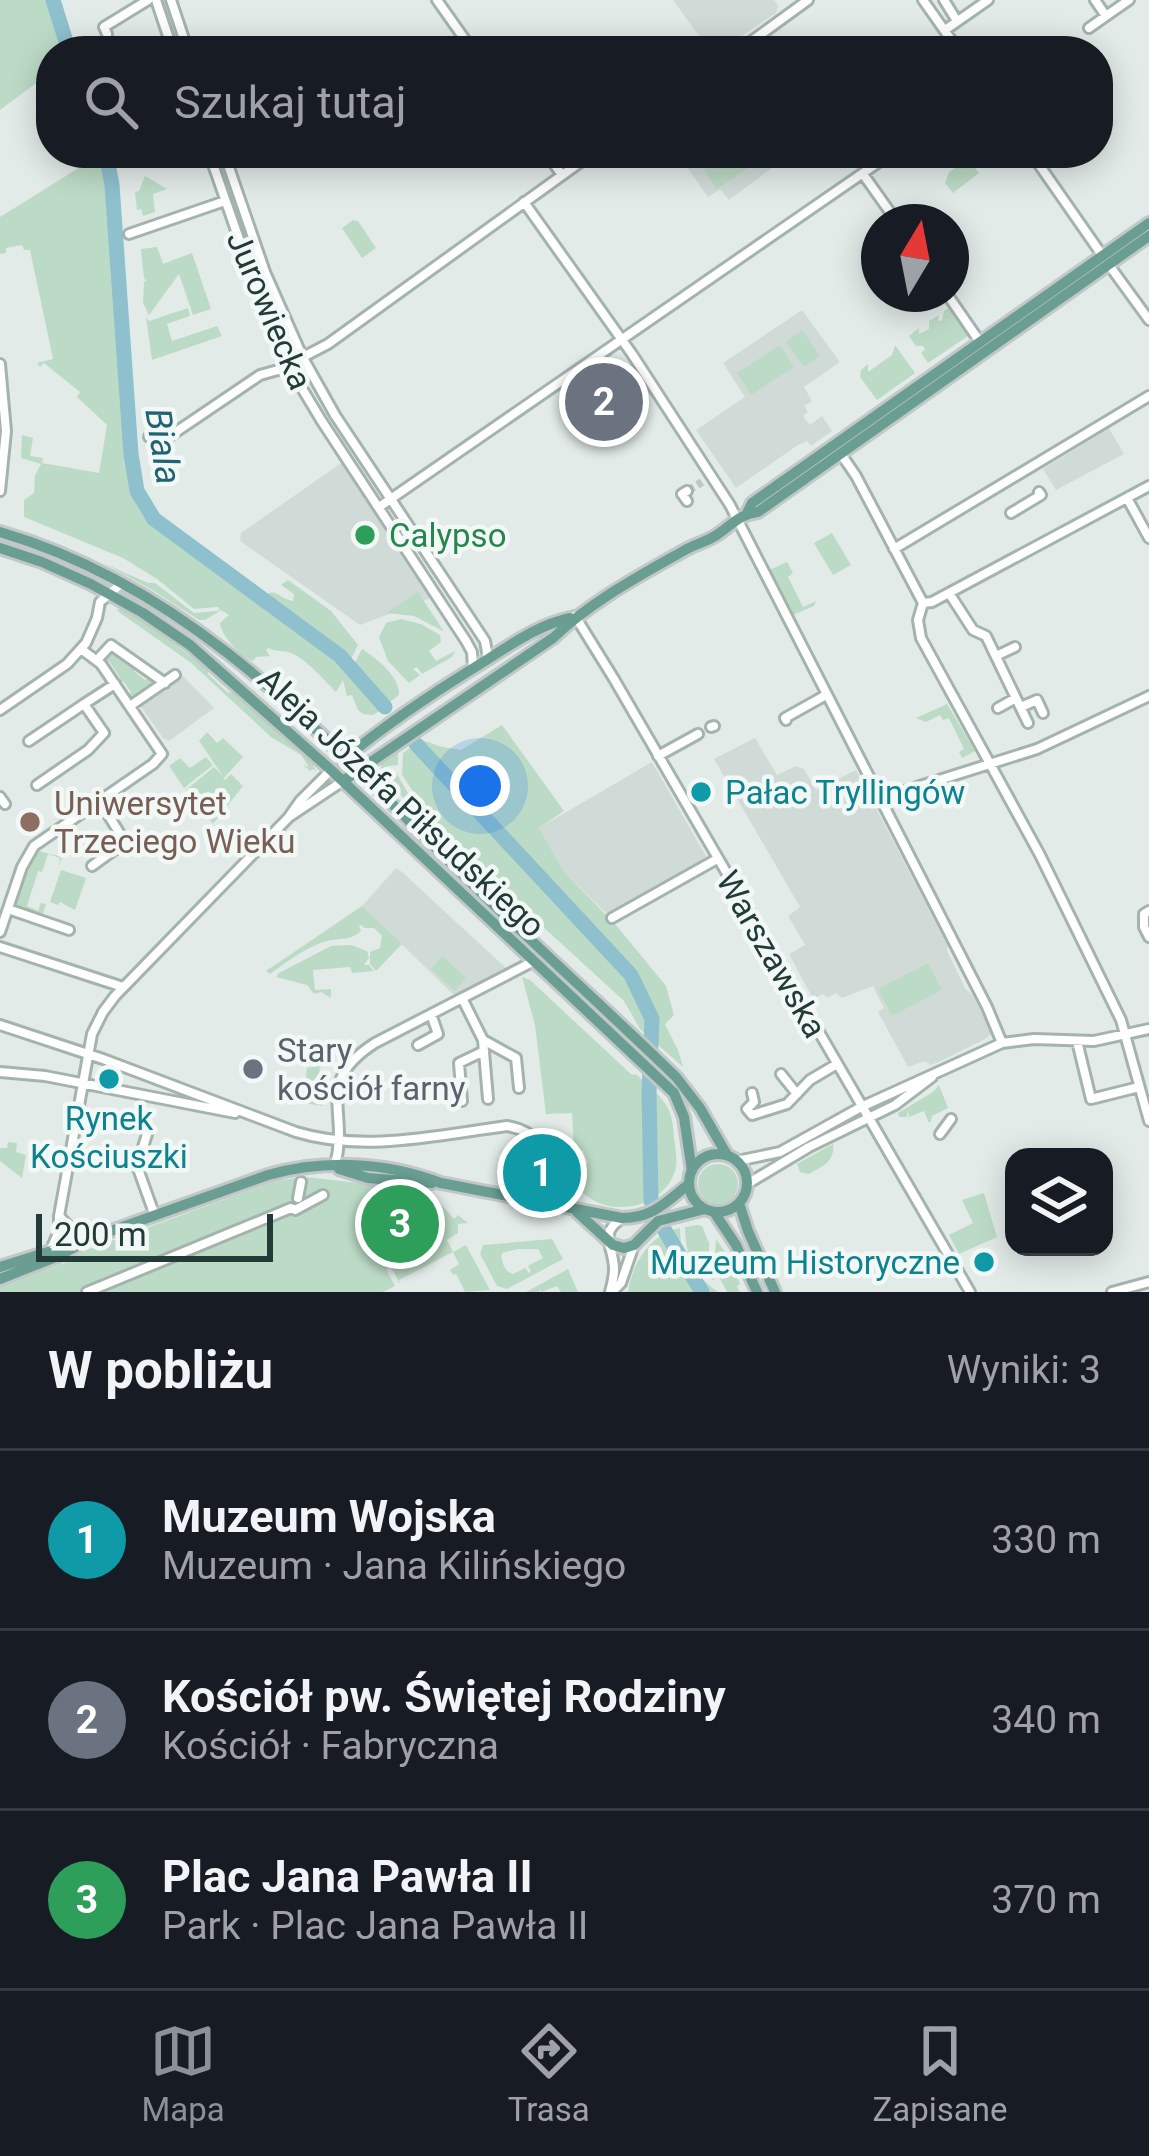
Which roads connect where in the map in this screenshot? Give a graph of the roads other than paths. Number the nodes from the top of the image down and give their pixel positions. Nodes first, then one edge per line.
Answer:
1 (152, 0) edge
2 (171, 0) edge
3 (436, 0) edge
4 (808, 0) edge
5 (923, 0) edge
6 (944, 0) edge
7 (988, 0) edge
8 (1095, 0) edge
9 (1129, 0) edge
10 (137, 5) junction
11 (1106, 16) junction
12 (133, 20) dead end
13 (957, 21) junction
14 (1088, 28) dead end
15 (945, 30) junction
16 (107, 34) dead end
17 (167, 36) edge
18 (183, 36) edge
19 (462, 36) edge
20 (758, 36) edge
21 (949, 36) edge
22 (214, 168) edge
23 (229, 168) edge
24 (557, 168) edge
25 (572, 168) edge
26 (871, 168) edge
27 (1042, 168) edge
28 (863, 174) junction
29 (562, 175) junction
30 (225, 201) junction
31 (524, 202) junction
32 (884, 204) edge
33 (1148, 228) edge
34 (129, 234) dead end
35 (1106, 259) junction
36 (959, 312) edge
37 (1149, 320) edge
38 (621, 339) junction
39 (982, 345) junction
40 (303, 358) junction
41 (0, 364) edge
42 (288, 365) junction
43 (1149, 395) edge
44 (3, 400) edge
45 (884, 415) junction
46 (149, 437) dead end
47 (841, 454) junction
48 (362, 457) junction
49 (347, 459) junction
50 (1149, 486) edge
51 (0, 491) edge
52 (1039, 492) dead end
53 (1127, 498) junction
54 (390, 500) junction
55 (379, 507) junction
56 (1011, 513) dead end
57 (736, 519) junction
58 (1, 530) edge
59 (1149, 538) edge
60 (0, 548) edge
61 (895, 549) junction
62 (445, 581) junction
63 (123, 582) junction
64 (434, 590) junction
65 (952, 592) junction
66 (109, 594) junction
67 (923, 603) junction
68 (575, 616) junction
69 (471, 620) junction
70 (458, 628) junction
71 (1015, 647) dead end
72 (81, 649) junction
73 (996, 656) junction
74 (488, 659) junction
75 (97, 660) junction
76 (473, 668) junction
77 (175, 675) dead end
78 (165, 683) junction
79 (115, 684) junction
80 (482, 684) junction
81 (826, 695) junction
82 (1149, 696) edge
83 (1018, 702) junction
84 (84, 704) junction
85 (130, 706) junction
86 (998, 708) dead end
87 (0, 710) edge
88 (1043, 713) dead end
89 (786, 720) dead end
90 (1028, 723) dead end
91 (698, 734) dead end
92 (29, 742) dead end
93 (658, 756) junction
94 (345, 758) junction
95 (988, 764) junction
96 (331, 770) junction
97 (358, 770) junction
98 (343, 781) junction
99 (38, 784) dead end
100 (879, 799) junction
101 (99, 800) junction
102 (288, 818) junction
103 (717, 859) junction
104 (92, 866) dead end
105 (5, 910) edge
106 (1149, 911) edge
107 (612, 918) dead end
108 (69, 930) dead end
109 (0, 932) edge
110 (1149, 937) edge
111 (0, 947) edge
112 (534, 961) junction
113 (123, 987) junction
114 (462, 998) junction
115 (431, 1014) junction
116 (0, 1024) edge
117 (1149, 1029) edge
118 (1126, 1035) junction
119 (1077, 1041) junction
120 (1002, 1042) junction
121 (418, 1045) dead end
122 (484, 1046) junction
123 (88, 1053) junction
124 (836, 1064) junction
125 (0, 1072) edge
126 (781, 1075) dead end
127 (933, 1076) junction
128 (83, 1085) junction
129 (1139, 1087) junction
130 (519, 1088) dead end
131 (752, 1093) dead end
132 (797, 1094) junction
133 (488, 1099) dead end
134 (462, 1101) dead end
135 (861, 1106) junction
136 (78, 1116) junction
137 (260, 1118) junction
138 (868, 1118) junction
139 (951, 1118) dead end
140 (1149, 1121) edge
141 (940, 1134) dead end
142 (340, 1142) junction
143 (732, 1158) junction
144 (334, 1167) junction
145 (692, 1171) junction
146 (301, 1182) dead end
147 (689, 1184) junction
148 (747, 1184) junction
149 (323, 1195) dead end
150 (301, 1201) junction
151 (739, 1204) junction
152 (561, 1205) junction
153 (575, 1210) junction
154 (709, 1210) junction
155 (59, 1216) junction
156 (155, 1216) junction
157 (622, 1218) junction
158 (647, 1222) junction
159 (83, 1241) junction
160 (609, 1241) junction
161 (634, 1245) junction
162 (49, 1255) junction
163 (763, 1264) junction
164 (0, 1267) edge
165 (748, 1271) junction
166 (0, 1279) edge
167 (1149, 1282) edge
168 (87, 1292) edge
169 (611, 1292) edge
170 (758, 1292) edge
171 (775, 1292) edge
172 (970, 1292) edge
173 (1112, 1292) edge

1 - 10 street
1 - 17 street
2 - 18 street
3 - 19 street
4 - 20 street
5 - 15 street
6 - 13 street
7 - 13 street
8 - 11 street
9 - 11 street
10 - 12 street
10 - 16 street
11 - 14 street
13 - 15 street
15 - 21 street
22 - 30 street, Jurowiecka
23 - 40 street, Jurowiecka
24 - 29 street
25 - 29 street
26 - 28 street
27 - 35 street
28 - 32 street
28 - 38 street
29 - 31 street
30 - 34 street
30 - 42 street, Jurowiecka
31 - 38 street
31 - 40 street
33 - 35 main road
35 - 37 street
35 - 39 main road
36 - 39 street
38 - 54 street
38 - 57 street
39 - 45 main road
40 - 42 street
40 - 48 street, Jurowiecka
41 - 44 street
42 - 46 street
42 - 49 street, Jurowiecka
43 - 61 street
44 - 51 street
45 - 47 main road
45 - 57 main road
47 - 57 main road
47 - 61 street
48 - 49 street
48 - 54 street, Jurowiecka
49 - 55 street, Jurowiecka
50 - 53 street
52 - 56 street
53 - 59 street
53 - 65 street
54 - 55 street
54 - 62 street, Jurowiecka
55 - 64 street, Jurowiecka
57 - 68 main road
57 - 81 street
58 - 63 main road, Aleja Józefa Piłsudskiego
60 - 66 main road, Aleja Józefa Piłsudskiego
61 - 67 street
62 - 64 street
62 - 69 street, Jurowiecka
63 - 66 street
63 - 94 main road, Aleja Józefa Piłsudskiego
64 - 70 street, Jurowiecka
65 - 67 street
65 - 73 street
66 - 72 street
66 - 96 main road, Aleja Józefa Piłsudskiego
67 - 95 street
68 - 74 main road
68 - 80 main road
68 - 93 street, Warszawska
69 - 70 street
69 - 74 street, Jurowiecka
70 - 76 street, Jurowiecka
71 - 73 street
72 - 75 street
72 - 87 street
73 - 83 street
74 - 76 main road
74 - 80 main road
75 - 78 street
75 - 79 street
76 - 94 main road
77 - 78 street
78 - 85 street
79 - 84 street
79 - 85 street
80 - 97 main road
81 - 89 street
81 - 100 street
82 - 95 street
83 - 86 street
83 - 88 street
83 - 90 street
84 - 92 street
84 - 99 street
85 - 101 street
91 - 93 street
93 - 103 street, Warszawska
94 - 96 main road
94 - 97 main road, Aleja Józefa Piłsudskiego
95 - 100 street
95 - 118 street
96 - 98 main road, Aleja Józefa Piłsudskiego
96 - 102 street
97 - 98 main road
97 - 143 main road, Aleja Józefa Piłsudskiego
98 - 102 street
98 - 112 main road, Aleja Józefa Piłsudskiego
100 - 120 street
101 - 104 street
101 - 105 street
102 - 113 street
103 - 107 street
103 - 124 street, Warszawska
105 - 108 street
105 - 109 street
106 - 110 street
111 - 113 street
112 - 114 street
112 - 145 main road, Aleja Józefa Piłsudskiego
113 - 123 street
114 - 115 street
114 - 122 street
115 - 121 street
115 - 142 street
116 - 123 street
117 - 118 street
118 - 119 street
118 - 129 street
119 - 120 street
119 - 129 street
120 - 127 street
122 - 130 street
122 - 133 street
122 - 134 street
123 - 128 street
123 - 137 street
124 - 132 street
124 - 135 street, Warszawska
125 - 128 street
126 - 132 street
127 - 135 street
127 - 138 street
128 - 136 street
128 - 137 street
129 - 140 street
131 - 132 street
135 - 138 street, Warszawska
135 - 143 street
136 - 155 street
136 - 156 street
137 - 142 street
138 - 148 street
138 - 172 street, Warszawska
139 - 141 street
142 - 144 street
142 - 152 street
143 - 145 main road
143 - 148 main road
144 - 152 main road
144 - 156 main road
145 - 147 main road
146 - 150 street
147 - 154 main road
147 - 158 main road
148 - 151 main road
149 - 150 street
150 - 168 street
151 - 154 main road
151 - 163 main road
152 - 153 main road
153 - 157 main road
153 - 160 main road
154 - 158 main road
154 - 165 main road
155 - 159 street
155 - 162 street
156 - 159 main road
157 - 158 main road
157 - 160 street
158 - 161 main road
159 - 162 main road
160 - 161 main road
160 - 169 street
161 - 169 street
162 - 164 main road
162 - 166 main road
163 - 165 main road
163 - 171 main road
165 - 170 main road
167 - 173 street

